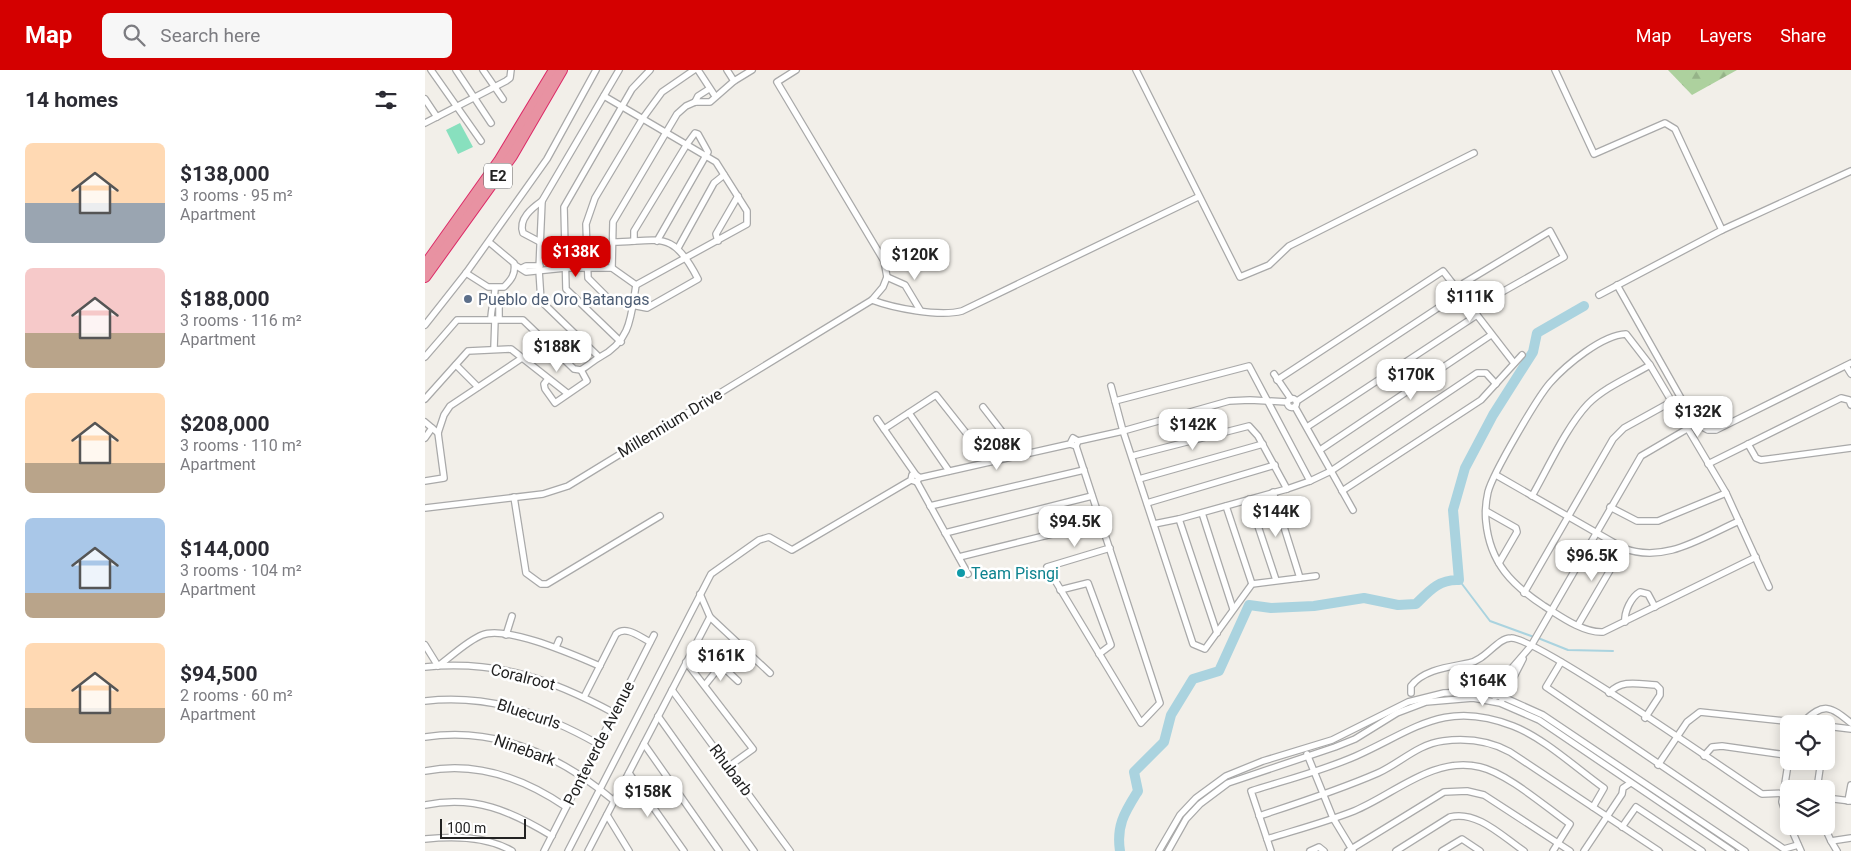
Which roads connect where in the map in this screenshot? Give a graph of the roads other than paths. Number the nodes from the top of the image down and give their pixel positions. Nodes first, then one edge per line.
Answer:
1 (431, 70) edge
2 (456, 70) edge
3 (483, 70) edge
4 (511, 70) edge
5 (554, 70) edge
6 (562, 70) edge
7 (596, 70) edge
8 (619, 70) edge
9 (650, 70) edge
10 (696, 70) edge
11 (727, 70) edge
12 (752, 70) edge
13 (796, 70) edge
14 (1136, 70) edge
15 (1555, 70) edge
16 (734, 81) junction
17 (495, 87) junction
18 (709, 89) junction
19 (604, 96) junction
20 (715, 96) junction
21 (474, 98) junction
22 (425, 99) edge
23 (503, 99) dead end
24 (695, 102) junction
25 (457, 107) junction
26 (623, 107) junction
27 (437, 117) junction
28 (643, 118) junction
29 (425, 123) edge
30 (491, 123) dead end
31 (665, 132) junction
32 (481, 141) dead end
33 (687, 144) junction
34 (1474, 153) dead end
35 (705, 154) junction
36 (1851, 171) edge
37 (724, 175) junction
38 (737, 196) junction
39 (1198, 197) junction
40 (542, 201) junction
41 (1723, 230) junction
42 (657, 241) junction
43 (718, 241) junction
44 (489, 242) junction
45 (540, 242) junction
46 (613, 242) junction
47 (634, 242) junction
48 (678, 248) junction
49 (687, 258) junction
50 (425, 265) edge
51 (515, 265) junction
52 (539, 268) junction
53 (565, 268) junction
54 (588, 268) junction
55 (612, 268) junction
56 (466, 273) junction
57 (425, 277) edge
58 (887, 277) junction
59 (636, 285) junction
60 (1617, 286) junction
61 (495, 288) junction
62 (1458, 291) junction
63 (1599, 295) dead end
64 (872, 300) junction
65 (633, 306) junction
66 (1472, 309) junction
67 (920, 310) junction
68 (1477, 315) junction
69 (495, 319) junction
70 (425, 325) edge
71 (1491, 335) junction
72 (621, 342) junction
73 (494, 348) junction
74 (1522, 355) dead end
75 (425, 357) edge
76 (599, 357) junction
77 (522, 358) junction
78 (1514, 364) junction
79 (1849, 364) edge
80 (456, 365) junction
81 (1650, 365) junction
82 (581, 370) junction
83 (1274, 374) dead end
84 (1851, 374) edge
85 (548, 379) junction
86 (1277, 380) junction
87 (1496, 384) junction
88 (1111, 386) dead end
89 (478, 387) junction
90 (567, 394) junction
91 (425, 399) edge
92 (1115, 401) junction
93 (1267, 401) junction
94 (1292, 402) junction
95 (1671, 402) junction
96 (1851, 405) edge
97 (983, 407) dead end
98 (909, 413) junction
99 (877, 419) dead end
100 (425, 422) edge
101 (1307, 427) junction
102 (432, 428) junction
103 (884, 429) junction
104 (1687, 429) junction
105 (1123, 431) junction
106 (438, 433) junction
107 (425, 438) edge
108 (1077, 444) junction
109 (1263, 444) junction
110 (1748, 444) junction
111 (1851, 448) edge
112 (1319, 450) junction
113 (1020, 455) junction
114 (1132, 456) junction
115 (989, 462) junction
116 (1708, 464) junction
117 (1275, 465) junction
118 (1084, 470) junction
119 (949, 471) junction
120 (1331, 471) junction
121 (1496, 475) junction
122 (916, 479) junction
123 (1139, 479) junction
124 (425, 481) edge
125 (1310, 481) junction
126 (1287, 489) junction
127 (1342, 491) junction
128 (1273, 492) junction
129 (1726, 493) junction
130 (514, 496) junction
131 (1092, 496) junction
132 (1533, 496) junction
133 (1249, 499) junction
134 (1147, 502) junction
135 (930, 506) junction
136 (1226, 506) junction
137 (1610, 507) junction
138 (425, 508) edge
139 (1353, 510) dead end
140 (1486, 511) junction
141 (1202, 513) junction
142 (660, 516) dead end
143 (1569, 516) junction
144 (1179, 520) junction
145 (1739, 521) junction
146 (1101, 522) junction
147 (1154, 524) junction
148 (1596, 532) junction
149 (945, 533) junction
150 (1110, 548) junction
151 (1623, 548) junction
152 (959, 557) junction
153 (1756, 557) junction
154 (1499, 563) junction
155 (968, 574) dead end
156 (1316, 576) dead end
157 (1300, 578) junction
158 (1275, 580) junction
159 (1252, 584) junction
160 (1769, 587) dead end
161 (1061, 590) junction
162 (1524, 593) junction
163 (701, 594) junction
164 (1655, 606) junction
165 (1233, 609) junction
166 (1551, 610) junction
167 (512, 616) dead end
168 (710, 617) junction
169 (1625, 622) junction
170 (1579, 625) junction
171 (1217, 633) junction
172 (506, 635) junction
173 (654, 635) dead end
174 (559, 640) dead end
175 (650, 642) junction
176 (425, 645) edge
177 (1531, 646) junction
178 (556, 647) junction
179 (1099, 654) junction
180 (1523, 657) junction
181 (686, 662) junction
182 (1561, 662) junction
183 (438, 666) junction
184 (600, 666) junction
185 (425, 667) edge
186 (769, 673) dead end
187 (1507, 676) junction
188 (1513, 679) junction
189 (738, 681) dead end
190 (705, 685) junction
191 (671, 690) junction
192 (1411, 693) dead end
193 (1609, 693) junction
194 (584, 696) junction
195 (1494, 698) junction
196 (1501, 700) junction
197 (425, 701) edge
198 (614, 713) junction
199 (1812, 715) edge
200 (658, 716) junction
201 (1645, 718) junction
202 (1780, 720) edge
203 (1851, 723) edge
204 (1835, 727) edge
205 (1851, 729) edge
206 (425, 736) edge
207 (1676, 738) junction
208 (598, 744) junction
209 (644, 744) junction
210 (1305, 750) junction
211 (1308, 756) junction
212 (1704, 756) junction
213 (1658, 765) junction
214 (728, 767) junction
215 (425, 771) edge
216 (1313, 772) junction
217 (629, 773) junction
218 (582, 775) junction
219 (1635, 775) junction
220 (1787, 780) edge
221 (1629, 783) junction
222 (1851, 785) edge
223 (600, 789) junction
224 (1780, 793) edge
225 (1323, 795) junction
226 (1835, 799) edge
227 (613, 800) junction
228 (1850, 801) edge
229 (425, 805) edge
230 (566, 807) junction
231 (1593, 807) junction
232 (607, 815) junction
233 (1259, 816) junction
234 (1607, 817) junction
235 (1333, 818) junction
236 (1623, 826) junction
237 (1793, 835) edge
238 (1828, 835) edge
239 (552, 836) junction
240 (1851, 838) edge
241 (425, 839) edge
242 (1267, 839) junction
243 (1831, 841) junction
244 (1558, 843) junction
245 (1799, 848) edge
246 (591, 849) edge
247 (1351, 850) edge
248 (512, 851) edge
249 (544, 851) edge
250 (568, 851) edge
251 (629, 851) edge
252 (684, 851) edge
253 (719, 851) edge
254 (755, 851) edge
255 (790, 851) edge
256 (1159, 851) edge
257 (1168, 851) edge
258 (1271, 851) edge
259 (1309, 851) edge
260 (1324, 851) edge
261 (1396, 851) edge
262 (1442, 851) edge
263 (1480, 851) edge
264 (1525, 851) edge
265 (1553, 851) edge
266 (1570, 851) edge
267 (1584, 851) edge
268 (1659, 851) edge
269 (1702, 851) edge
270 (1733, 851) edge
271 (1745, 851) edge
272 (1837, 851) edge

1 - 25 street
2 - 21 street
3 - 17 street
4 - 17 street
5 - 50 highway, E2
6 - 57 highway, E2
7 - 44 street
8 - 19 street
9 - 26 street
10 - 18 street
10 - 28 street
11 - 16 street
12 - 16 street
13 - 58 street
14 - 39 street
15 - 41 street
16 - 20 street
17 - 21 street
17 - 23 street
18 - 20 street
18 - 24 street
19 - 26 street
19 - 40 street
20 - 24 street
21 - 25 street
21 - 30 street
22 - 27 street
24 - 31 street
25 - 27 street
25 - 32 street
26 - 28 street
26 - 53 street
27 - 29 street
28 - 31 street
28 - 54 street
31 - 33 street
31 - 46 street
33 - 35 street
33 - 35 street
33 - 47 street
34 - 39 street
35 - 37 street
35 - 42 street
36 - 41 street
37 - 38 street
37 - 48 street
38 - 43 street
38 - 43 street
39 - 67 street
40 - 45 street
40 - 45 street
41 - 60 street
42 - 47 street
42 - 48 street
43 - 49 street
44 - 51 street
44 - 56 street
45 - 52 street
46 - 47 street
46 - 55 street
48 - 49 street
49 - 59 street
49 - 65 street
51 - 52 street
51 - 61 street
52 - 53 street
52 - 76 street
53 - 54 street
53 - 72 street
54 - 55 street
54 - 65 street
55 - 59 street
56 - 61 street
56 - 70 street
58 - 64 street, Millennium Drive
58 - 67 street
59 - 65 street
60 - 63 street
60 - 79 street
61 - 69 street
62 - 66 street
62 - 66 street
62 - 86 street
62 - 94 street
64 - 67 street
64 - 130 street, Millennium Drive
65 - 72 street
66 - 68 street
68 - 71 street
68 - 101 street
69 - 73 street
69 - 75 street
69 - 82 street
71 - 78 street
71 - 112 street
72 - 76 street
73 - 77 street
73 - 80 street
74 - 78 street
76 - 82 street
77 - 85 street
77 - 89 street
78 - 87 street
79 - 84 street
80 - 89 street
80 - 91 street
81 - 95 street
81 - 121 street
81 - 132 street
82 - 90 street
83 - 86 street
85 - 90 street
85 - 90 street
86 - 94 street
87 - 120 street
87 - 127 street
88 - 92 street
89 - 106 street
92 - 93 street
92 - 105 street
93 - 94 street
93 - 105 street
93 - 125 street
94 - 101 street
95 - 104 street
95 - 143 street
96 - 110 street
97 - 113 street
98 - 103 street
98 - 115 street
98 - 119 street
99 - 103 street
100 - 102 street
101 - 112 street
102 - 106 street
102 - 107 street
103 - 122 street
104 - 116 street
104 - 137 street
105 - 108 street
105 - 114 street
106 - 124 street
108 - 113 street
108 - 118 street
109 - 114 street
109 - 117 street
109 - 123 street
110 - 111 street
110 - 116 street
112 - 120 street
113 - 115 street
114 - 123 street
115 - 119 street
116 - 129 street
117 - 126 street
117 - 134 street
118 - 131 street
118 - 135 street
119 - 122 street
120 - 125 street
120 - 127 street
121 - 132 street
121 - 140 street
122 - 135 street
122 - 163 street
123 - 134 street
125 - 126 street
126 - 128 street
127 - 139 street
128 - 133 street
128 - 157 street
129 - 137 street
129 - 145 street
130 - 138 street, Millennium Drive
130 - 142 street
131 - 146 street
131 - 149 street
132 - 143 street
133 - 136 street
133 - 158 street
134 - 147 street
135 - 149 street
136 - 141 street
136 - 159 street
137 - 148 street
140 - 154 street
140 - 154 street
141 - 144 street
141 - 165 street
143 - 148 street
143 - 162 street
144 - 147 street
144 - 171 street
145 - 151 street
145 - 153 street
146 - 150 street
146 - 152 street
147 - 171 street
148 - 151 street
148 - 166 street
149 - 152 street
150 - 161 street
150 - 179 street
151 - 170 street
152 - 155 street
153 - 160 street
153 - 164 street
154 - 162 street
156 - 157 street
157 - 158 street
158 - 159 street
159 - 165 street
161 - 179 street
161 - 179 street
162 - 166 street
163 - 168 street
163 - 223 street
164 - 169 street
164 - 169 street
165 - 171 street
166 - 170 street
166 - 177 street
167 - 172 street
168 - 181 street
168 - 186 street
169 - 170 street
172 - 178 street
172 - 183 street
173 - 175 street, Ponteverde Avenue
174 - 178 street
175 - 184 street
175 - 198 street, Ponteverde Avenue
176 - 183 street
177 - 180 street
177 - 182 street
177 - 192 street
178 - 184 street
180 - 187 street
180 - 188 street
181 - 190 street
181 - 191 street
182 - 193 street
182 - 213 street
183 - 185 street, Coralroot
183 - 194 street, Coralroot
184 - 194 street
187 - 188 street
187 - 195 street
188 - 196 street
189 - 190 street
190 - 214 street
191 - 200 street
191 - 214 street, Rhubarb
193 - 201 street
193 - 201 street
194 - 198 street, Coralroot
195 - 196 street
195 - 210 street
195 - 211 street
196 - 219 street
196 - 221 street
197 - 208 street, Bluecurls
198 - 208 street, Ponteverde Avenue
199 - 203 street
200 - 209 street
200 - 254 street
201 - 207 street
202 - 207 street
204 - 205 street
206 - 218 street, Ninebark
207 - 212 street
207 - 213 street
208 - 218 street, Ponteverde Avenue
209 - 217 street
209 - 253 street
210 - 211 street
210 - 256 street
211 - 216 street
211 - 257 street
212 - 220 street
212 - 224 street
213 - 245 street
214 - 255 street, Rhubarb
215 - 230 street
216 - 225 street
216 - 231 street
216 - 233 street
217 - 227 street
217 - 252 street
218 - 223 street, Ninebark
218 - 230 street, Ponteverde Avenue
219 - 221 street
219 - 271 street
221 - 234 street
221 - 270 street
222 - 228 street
223 - 227 street, Ninebark
223 - 250 street
225 - 231 street
225 - 233 street
225 - 235 street
226 - 228 street
227 - 232 street
229 - 239 street
230 - 239 street, Ponteverde Avenue
231 - 234 street
232 - 246 street
232 - 251 street
233 - 242 street
234 - 236 street
234 - 267 street
235 - 242 street
235 - 244 street
235 - 247 street
236 - 268 street
236 - 269 street
237 - 245 street
238 - 243 street
239 - 249 street, Ponteverde Avenue
240 - 243 street
241 - 248 street
242 - 258 street
243 - 272 street
244 - 247 street
244 - 265 street
244 - 266 street
259 - 260 street
261 - 264 street
262 - 263 street

